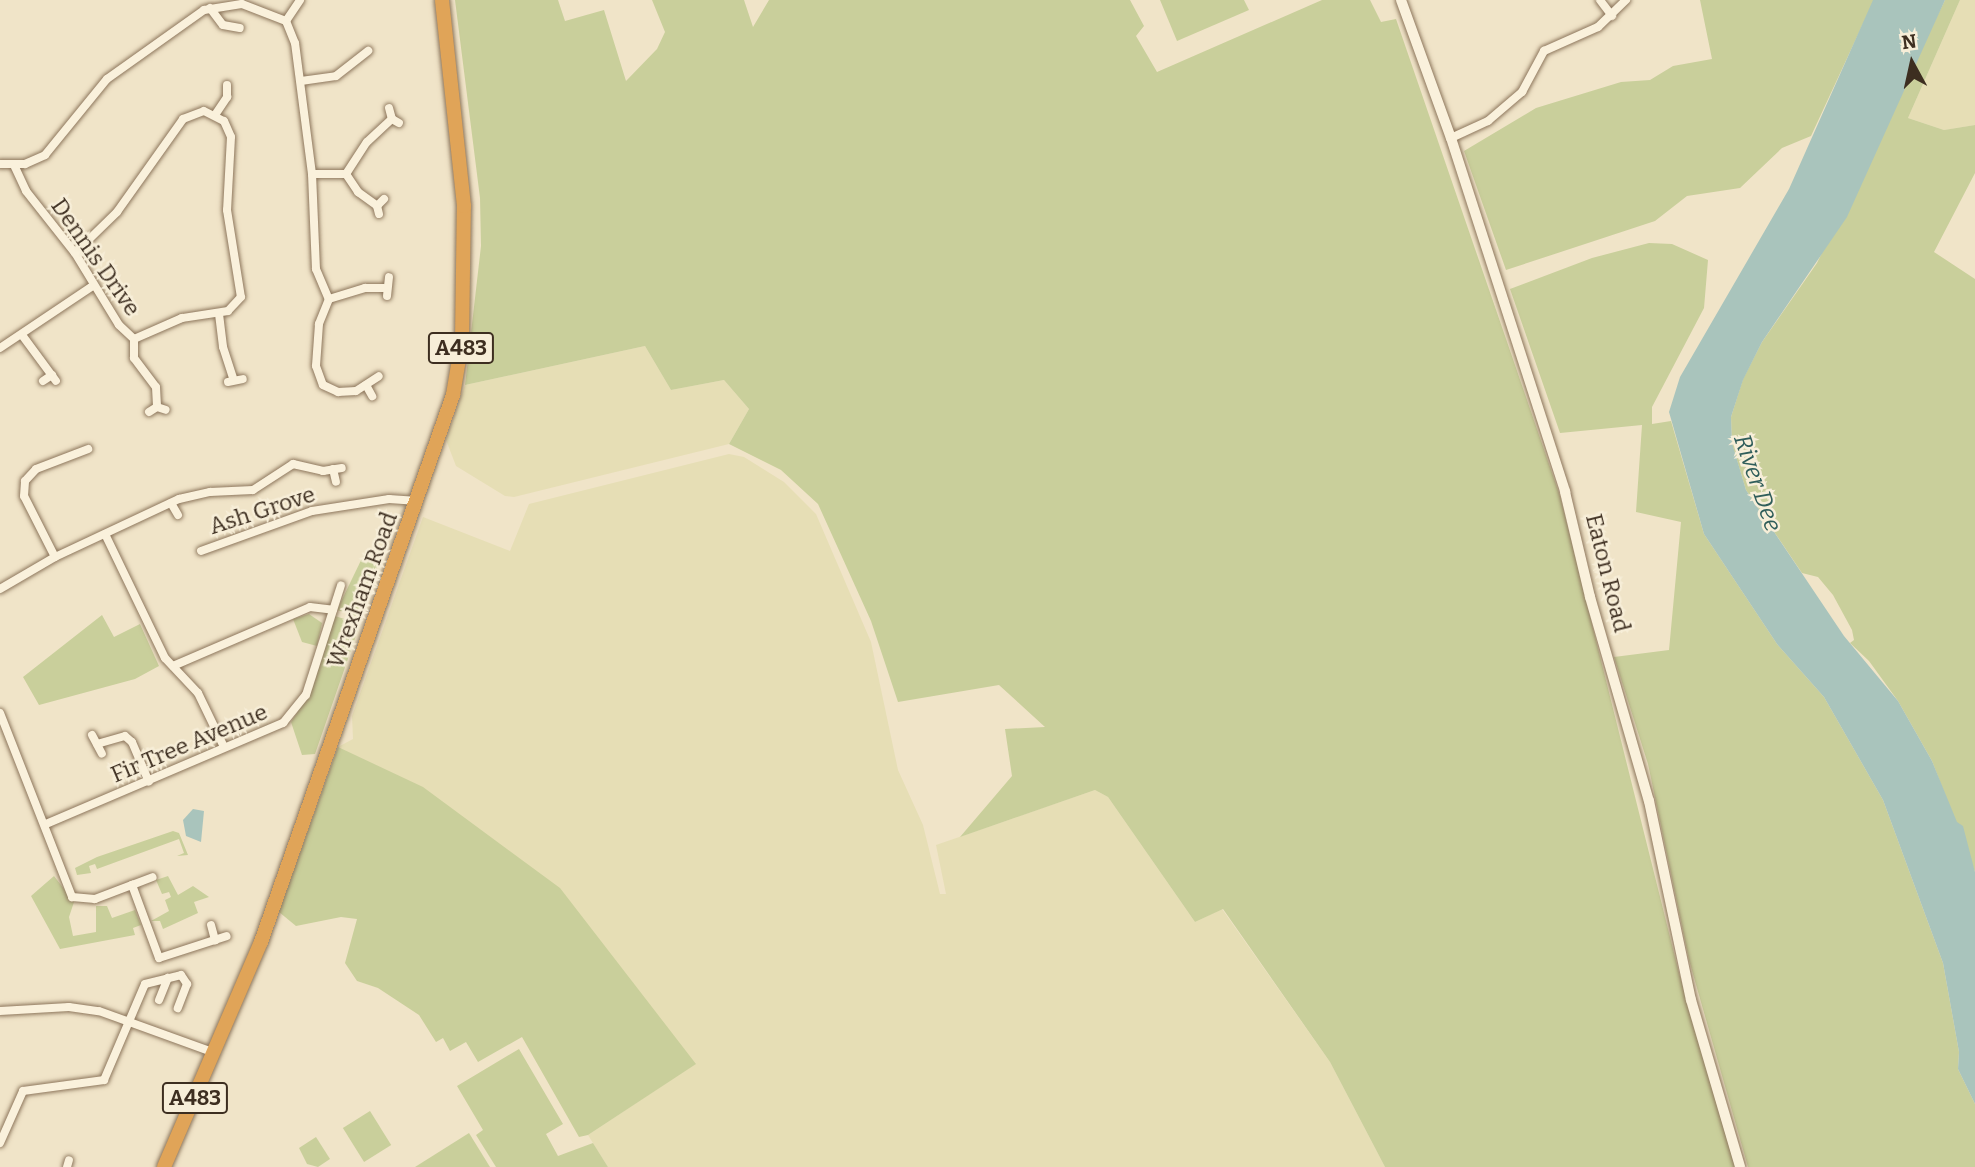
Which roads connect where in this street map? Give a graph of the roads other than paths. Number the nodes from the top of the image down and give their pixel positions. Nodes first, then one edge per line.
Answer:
1 (300, 0) edge
2 (442, 0) edge
3 (1401, 0) edge
4 (1600, 0) edge
5 (1626, 0) edge
6 (243, 2) edge
7 (210, 8) junction
8 (1612, 16) junction
9 (286, 21) junction
10 (240, 28) dead end
11 (368, 51) dead end
12 (301, 81) junction
13 (227, 85) dead end
14 (390, 108) dead end
15 (215, 115) junction
16 (1451, 138) junction
17 (0, 164) edge
18 (14, 165) junction
19 (312, 174) junction
20 (346, 174) junction
21 (384, 199) dead end
22 (75, 253) junction
23 (388, 277) dead end
24 (94, 285) junction
25 (329, 299) junction
26 (219, 314) junction
27 (22, 335) junction
28 (134, 339) junction
29 (0, 348) edge
30 (379, 376) dead end
31 (235, 379) dead end
32 (43, 381) dead end
33 (366, 385) junction
34 (372, 396) dead end
35 (158, 409) dead end
36 (88, 462) dead end
37 (336, 482) dead end
38 (418, 501) junction
39 (171, 503) junction
40 (177, 515) dead end
41 (105, 534) junction
42 (201, 551) dead end
43 (55, 557) junction
44 (341, 585) dead end
45 (0, 589) edge
46 (333, 610) junction
47 (173, 666) junction
48 (0, 713) edge
49 (92, 735) dead end
50 (97, 744) junction
51 (224, 747) junction
52 (102, 754) dead end
53 (149, 782) junction
54 (46, 824) junction
55 (153, 877) dead end
56 (132, 885) junction
57 (211, 925) dead end
58 (227, 936) dead end
59 (215, 940) junction
60 (159, 958) junction
61 (149, 961) dead end
62 (168, 978) junction
63 (159, 1000) dead end
64 (178, 1008) dead end
65 (0, 1011) edge
66 (130, 1023) junction
67 (215, 1053) junction
68 (0, 1143) edge
69 (164, 1167) edge
70 (1740, 1167) edge

1 - 9 street
2 - 38 highway, Wrexham Road / A483
3 - 16 street, Eaton Road
4 - 8 street
5 - 8 street
6 - 7 street
6 - 9 street
7 - 10 street
7 - 18 street
8 - 16 street
9 - 12 street
11 - 12 street
12 - 19 street
13 - 15 street
14 - 20 street
15 - 22 street
15 - 26 street
16 - 70 street, Eaton Road
17 - 18 street
18 - 22 street, Dennis Drive
19 - 20 street
19 - 25 street
20 - 21 street
22 - 24 street, Dennis Drive
23 - 25 street
24 - 27 street
24 - 28 street, Dennis Drive
25 - 33 street
26 - 28 street
26 - 31 street
27 - 29 street
27 - 32 street
28 - 35 street, Dennis Drive
30 - 33 street
33 - 34 street
36 - 43 street
37 - 39 street
38 - 42 street, Ash Grove
38 - 67 highway, Wrexham Road / A483
39 - 40 street
39 - 41 street
41 - 43 street
41 - 47 street
43 - 45 street
44 - 46 street, Fir Tree Avenue
46 - 47 street
46 - 51 street, Fir Tree Avenue
47 - 51 street
48 - 54 street
49 - 50 street
50 - 52 street
50 - 53 street
51 - 53 street, Fir Tree Avenue
53 - 54 street, Fir Tree Avenue
54 - 56 street
55 - 56 street
56 - 60 street
57 - 59 street
58 - 59 street
59 - 60 street
60 - 61 street
62 - 63 street
62 - 64 street
62 - 66 street
65 - 66 street
66 - 67 street
66 - 68 street
67 - 69 highway, Wrexham Road / A483

